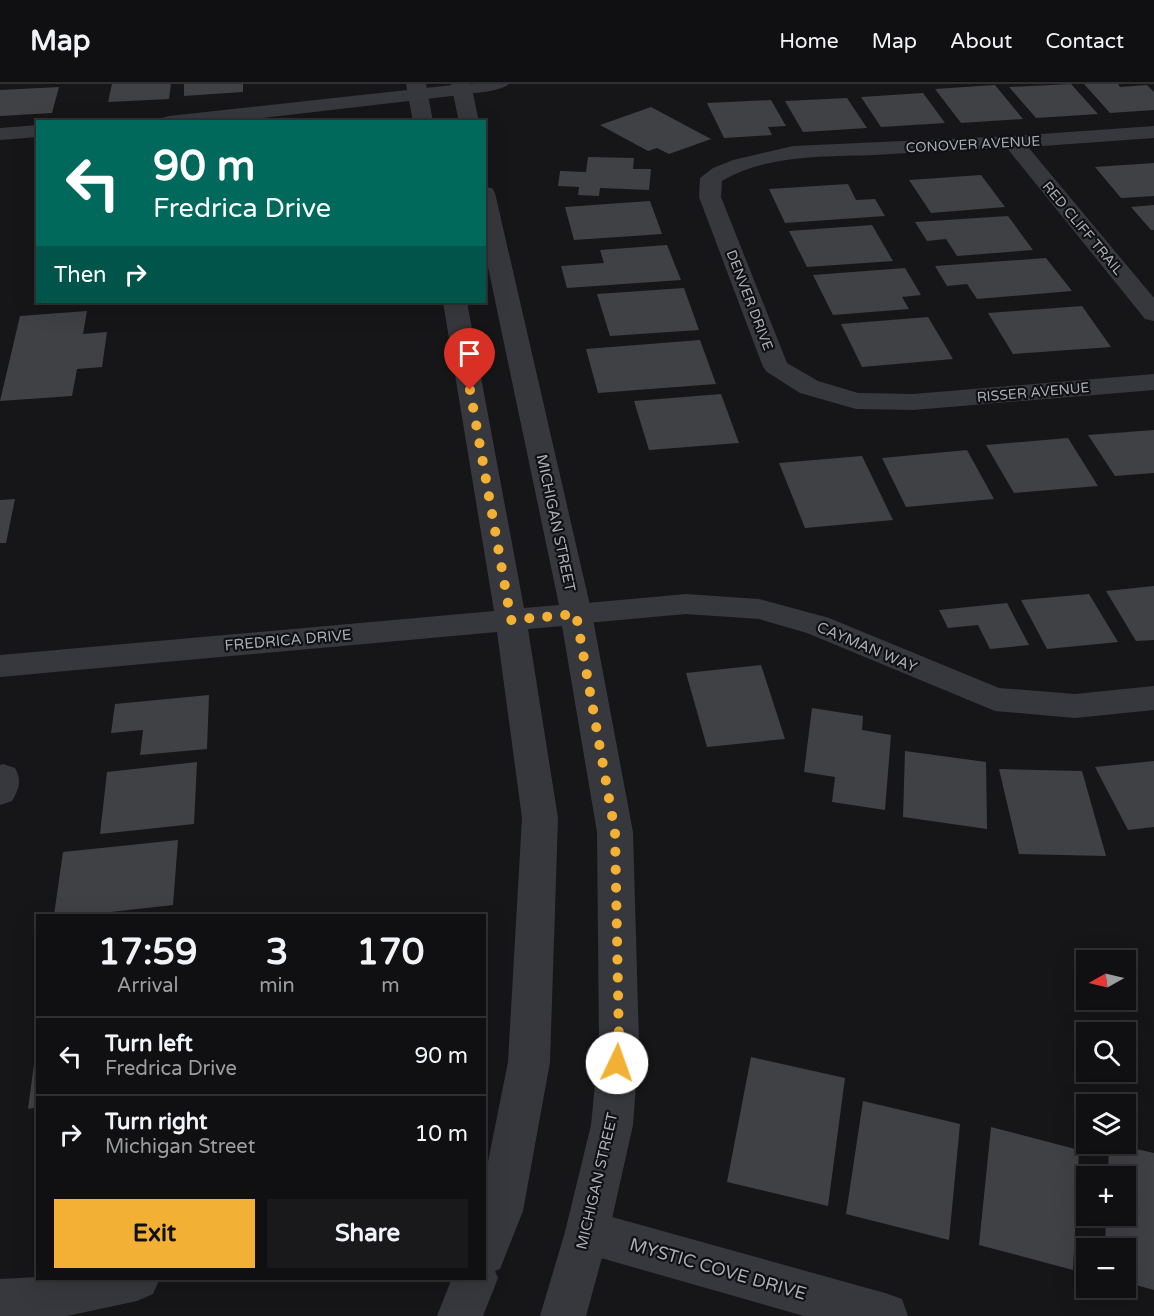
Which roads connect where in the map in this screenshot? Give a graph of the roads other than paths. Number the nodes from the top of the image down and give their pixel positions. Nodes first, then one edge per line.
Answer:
1 (502, 84) edge
2 (462, 87) edge
3 (417, 89) edge
4 (184, 120) edge
5 (423, 120) edge
6 (469, 120) edge
7 (36, 131) edge
8 (1154, 132) edge
9 (0, 134) edge
10 (1013, 142) junction
11 (793, 152) joint
12 (486, 202) edge
13 (455, 303) edge
14 (1154, 314) edge
15 (1154, 382) edge
16 (913, 402) joint
17 (576, 614) junction
18 (511, 620) junction
19 (0, 666) edge
20 (1154, 698) edge
21 (493, 1210) edge
22 (587, 1233) junction
23 (486, 1243) edge
24 (128, 1280) edge
25 (474, 1280) edge
26 (0, 1302) edge
27 (460, 1316) edge
28 (563, 1316) edge
29 (885, 1316) edge

1 - 2 lane
2 - 3 street
2 - 6 street
3 - 4 street
3 - 5 street
7 - 9 street
8 - 10 street, CONOVER AVENUE
10 - 11 street, CONOVER AVENUE
10 - 14 street, RED CLIFF TRAIL
11 - 16 street, DENVER DRIVE
12 - 17 street, MICHIGAN STREET
13 - 18 street
15 - 16 street, RISSER AVENUE
17 - 18 street, FREDRICA DRIVE
17 - 20 street, CAYMAN WAY
17 - 22 street, MICHIGAN STREET
18 - 19 street, FREDRICA DRIVE
18 - 21 street
21 - 23 street
22 - 28 street, MICHIGAN STREET
22 - 29 street, MYSTIC COVE DRIVE
24 - 26 street
25 - 27 street

